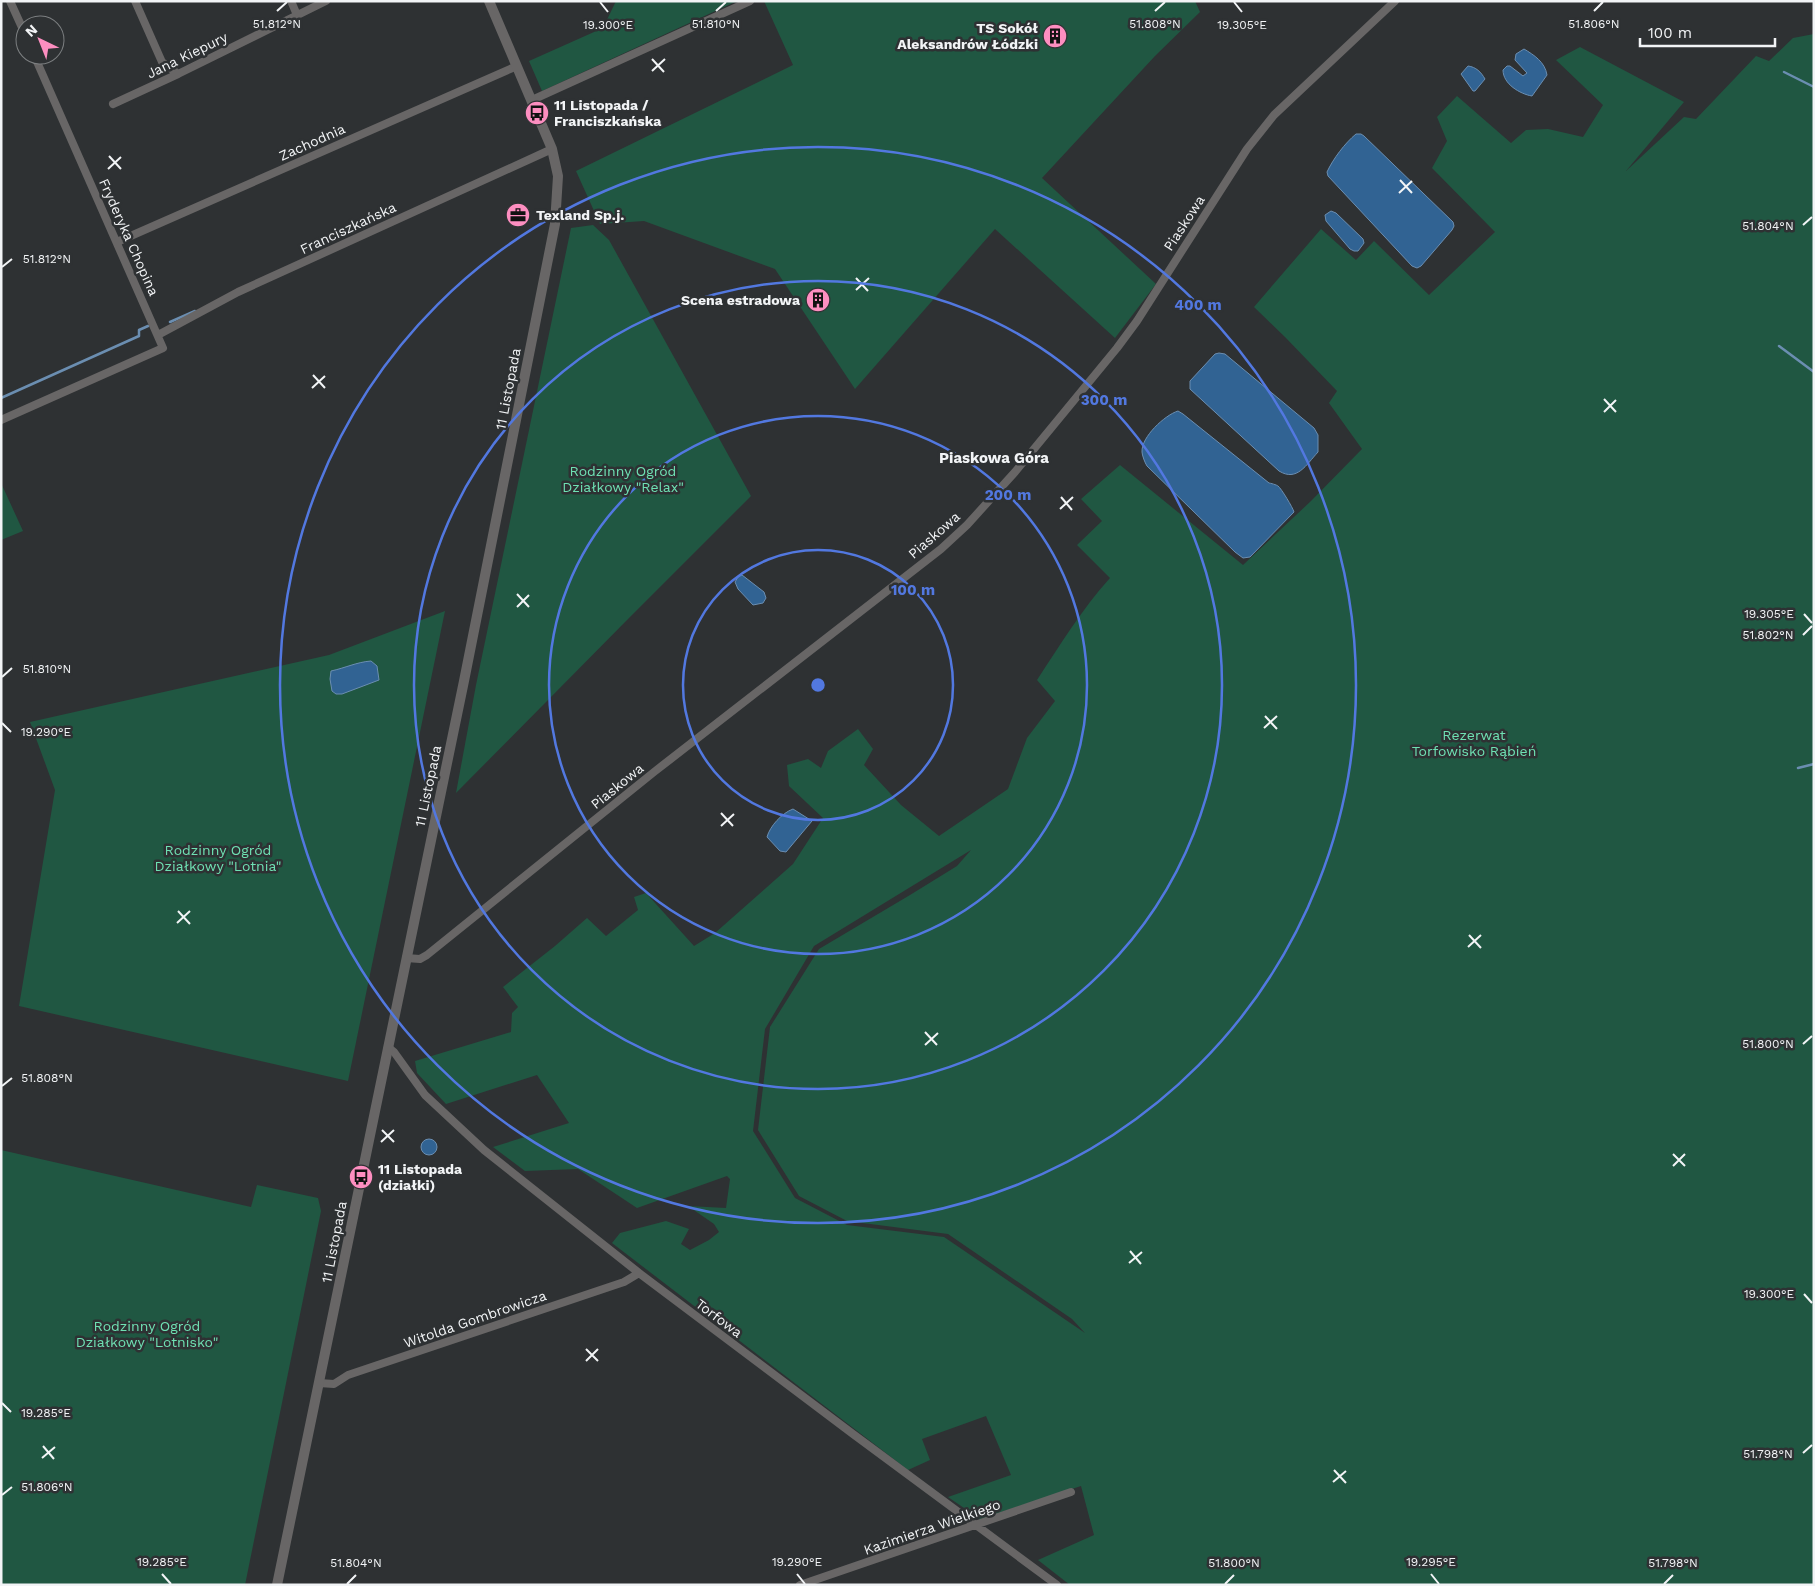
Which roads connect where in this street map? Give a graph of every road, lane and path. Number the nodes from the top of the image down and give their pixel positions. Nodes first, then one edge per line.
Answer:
1 (10, 1) edge
2 (135, 1) edge
3 (291, 1) edge
4 (326, 1) edge
5 (489, 1) edge
6 (750, 1) edge
7 (1395, 1) edge
8 (16, 15) edge
9 (297, 15) junction
10 (38, 65) edge
11 (517, 66) junction
12 (178, 74) junction
13 (532, 100) junction
14 (113, 104) dead end
15 (552, 149) junction
16 (117, 242) junction
17 (158, 335) junction
18 (1, 420) edge
19 (406, 958) junction
20 (388, 1047) junction
21 (639, 1273) junction
22 (319, 1383) junction
23 (1071, 1492) dead end
24 (976, 1525) junction
25 (277, 1585) edge
26 (800, 1585) edge
27 (1056, 1585) edge

1 - 8 street
2 - 12 street
3 - 9 street
4 - 9 street, Jana Kiepury
5 - 11 street, 11 Listopada
6 - 13 street
7 - 19 street, Piaskowa
9 - 12 street, Jana Kiepury
10 - 16 street, Fryderyka Chopina
11 - 13 street, 11 Listopada
11 - 16 street, Zachodnia
12 - 14 street, Jana Kiepury
13 - 15 street, 11 Listopada
15 - 17 street, Franciszkańska
15 - 19 street, 11 Listopada
16 - 17 street, Fryderyka Chopina
17 - 18 street, Fryderyka Chopina
19 - 20 street, 11 Listopada
20 - 21 street, Torfowa
20 - 22 street, 11 Listopada
21 - 22 street, Witolda Gombrowicza
21 - 24 street, Torfowa
22 - 25 street, 11 Listopada
23 - 24 street, Kazimierza Wielkiego
24 - 26 street, Kazimierza Wielkiego
24 - 27 street, Torfowa

